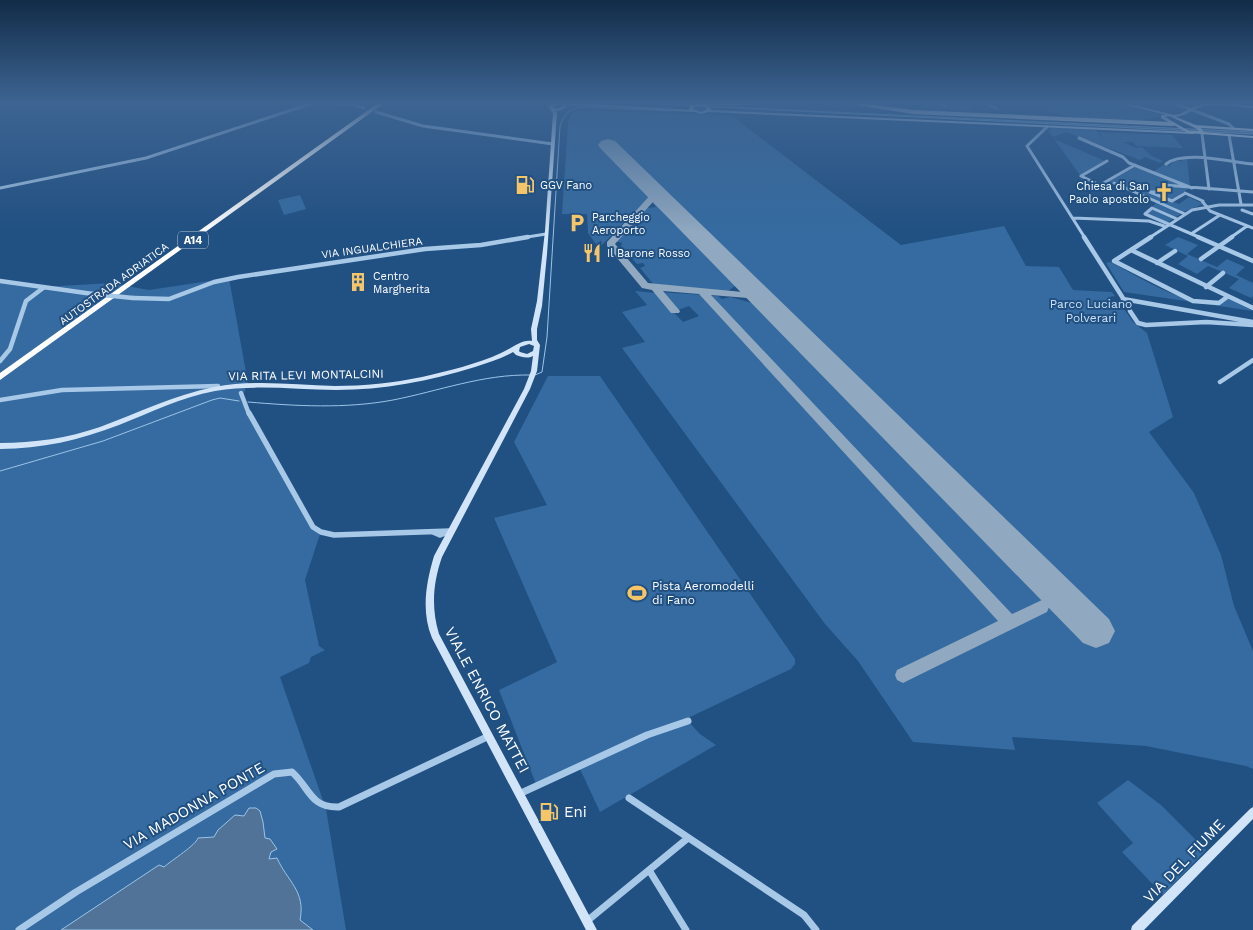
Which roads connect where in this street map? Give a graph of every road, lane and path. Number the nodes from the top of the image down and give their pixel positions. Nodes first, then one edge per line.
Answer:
1 (187, 144) edge
2 (318, 144) edge
3 (324, 144) edge
4 (553, 144) edge
5 (1027, 144) edge
6 (1094, 144) edge
7 (1202, 144) edge
8 (1231, 144) edge
9 (1204, 159) junction
10 (1107, 161) dead end
11 (1235, 162) junction
12 (1166, 164) dead end
13 (1253, 164) edge
14 (1135, 165) junction
15 (1114, 183) dead end
16 (1164, 185) dead end
17 (0, 188) edge
18 (1192, 188) junction
19 (1209, 189) junction
20 (1240, 191) junction
21 (1253, 192) edge
22 (1155, 194) dead end
23 (1184, 194) junction
24 (1166, 199) junction
25 (1202, 201) junction
26 (1160, 203) junction
27 (1241, 204) dead end
28 (1207, 206) junction
29 (1214, 206) junction
30 (1253, 206) edge
31 (1195, 209) junction
32 (1242, 210) dead end
33 (1212, 211) junction
34 (1185, 214) junction
35 (1253, 214) edge
36 (1220, 215) junction
37 (1073, 218) junction
38 (1177, 219) junction
39 (1167, 226) junction
40 (1247, 226) junction
41 (1253, 228) edge
42 (1192, 234) junction
43 (546, 237) junction
44 (1219, 246) junction
45 (1130, 250) junction
46 (1175, 251) dead end
47 (1253, 256) edge
48 (1202, 259) dead end
49 (1251, 260) edge
50 (1157, 263) junction
51 (1223, 273) dead end
52 (0, 281) edge
53 (1206, 287) junction
54 (43, 288) junction
55 (1227, 297) junction
56 (1123, 299) junction
57 (1253, 308) edge
58 (1253, 324) edge
59 (533, 333) junction
60 (525, 342) junction
61 (516, 348) junction
62 (536, 349) junction
63 (521, 356) junction
64 (498, 357) junction
65 (1253, 360) edge
66 (0, 361) edge
67 (534, 371) junction
68 (0, 372) edge
69 (0, 377) edge
70 (1220, 382) dead end
71 (246, 383) dead end
72 (242, 393) dead end
73 (0, 400) edge
74 (0, 446) edge
75 (444, 534) junction
76 (688, 721) dead end
77 (489, 736) junction
78 (519, 794) junction
79 (629, 798) dead end
80 (1253, 812) edge
81 (688, 838) junction
82 (649, 870) junction
83 (590, 926) edge
84 (18, 930) edge
85 (686, 930) edge
86 (816, 930) edge
87 (1136, 930) edge

1 - 17 street
2 - 68 highway, AUTOSTRADA ADRIATICA / A14
3 - 69 highway, AUTOSTRADA ADRIATICA / A14
4 - 43 main road
5 - 37 street
6 - 14 street
7 - 9 street
8 - 11 street
9 - 11 street
9 - 12 street
9 - 19 street
10 - 14 street
11 - 13 street
11 - 20 street
14 - 18 street
15 - 26 street
16 - 18 street
18 - 19 street
18 - 23 street
19 - 20 street
20 - 21 street
20 - 27 street
22 - 24 street
23 - 24 street
23 - 25 street
24 - 26 street
25 - 28 street
25 - 29 street
26 - 34 street
28 - 29 street
28 - 31 street
28 - 33 street
29 - 30 street
31 - 33 street
31 - 34 street
32 - 35 street
33 - 36 street
34 - 38 street
36 - 40 street
36 - 42 street
37 - 39 street
37 - 56 street
38 - 39 street
38 - 39 street
39 - 42 street
39 - 45 street
40 - 41 street
40 - 44 street
42 - 44 street
43 - 54 street, VIA INGUALCHIERA, bridge
43 - 59 main road
44 - 48 street
44 - 49 street
45 - 50 street
45 - 55 street
46 - 50 street
47 - 49 street
50 - 53 street
51 - 53 street
52 - 54 street, VIA INGUALCHIERA
53 - 55 street
54 - 66 street
55 - 57 street
56 - 58 street
56 - 58 street
59 - 60 main road
59 - 62 main road, VIALE ENRICO MATTEI
60 - 61 main road, VIA RITA LEVI MONTALCINI
60 - 62 main road
61 - 63 main road
61 - 64 main road, VIA RITA LEVI MONTALCINI
62 - 63 main road, VIA RITA LEVI MONTALCINI
62 - 67 main road, VIALE ENRICO MATTEI
63 - 64 main road, VIA RITA LEVI MONTALCINI
63 - 67 main road
64 - 74 main road, VIA RITA LEVI MONTALCINI
65 - 70 street
67 - 75 main road, VIALE ENRICO MATTEI
71 - 73 street
72 - 75 street
75 - 77 main road, VIALE ENRICO MATTEI
76 - 78 street
77 - 78 main road, VIALE ENRICO MATTEI
77 - 84 street, VIA MADONNA PONTE
78 - 83 main road, VIALE ENRICO MATTEI
79 - 81 street
80 - 87 main road, VIA DEL FIUME
81 - 82 street
81 - 86 street
82 - 83 street
82 - 85 street

